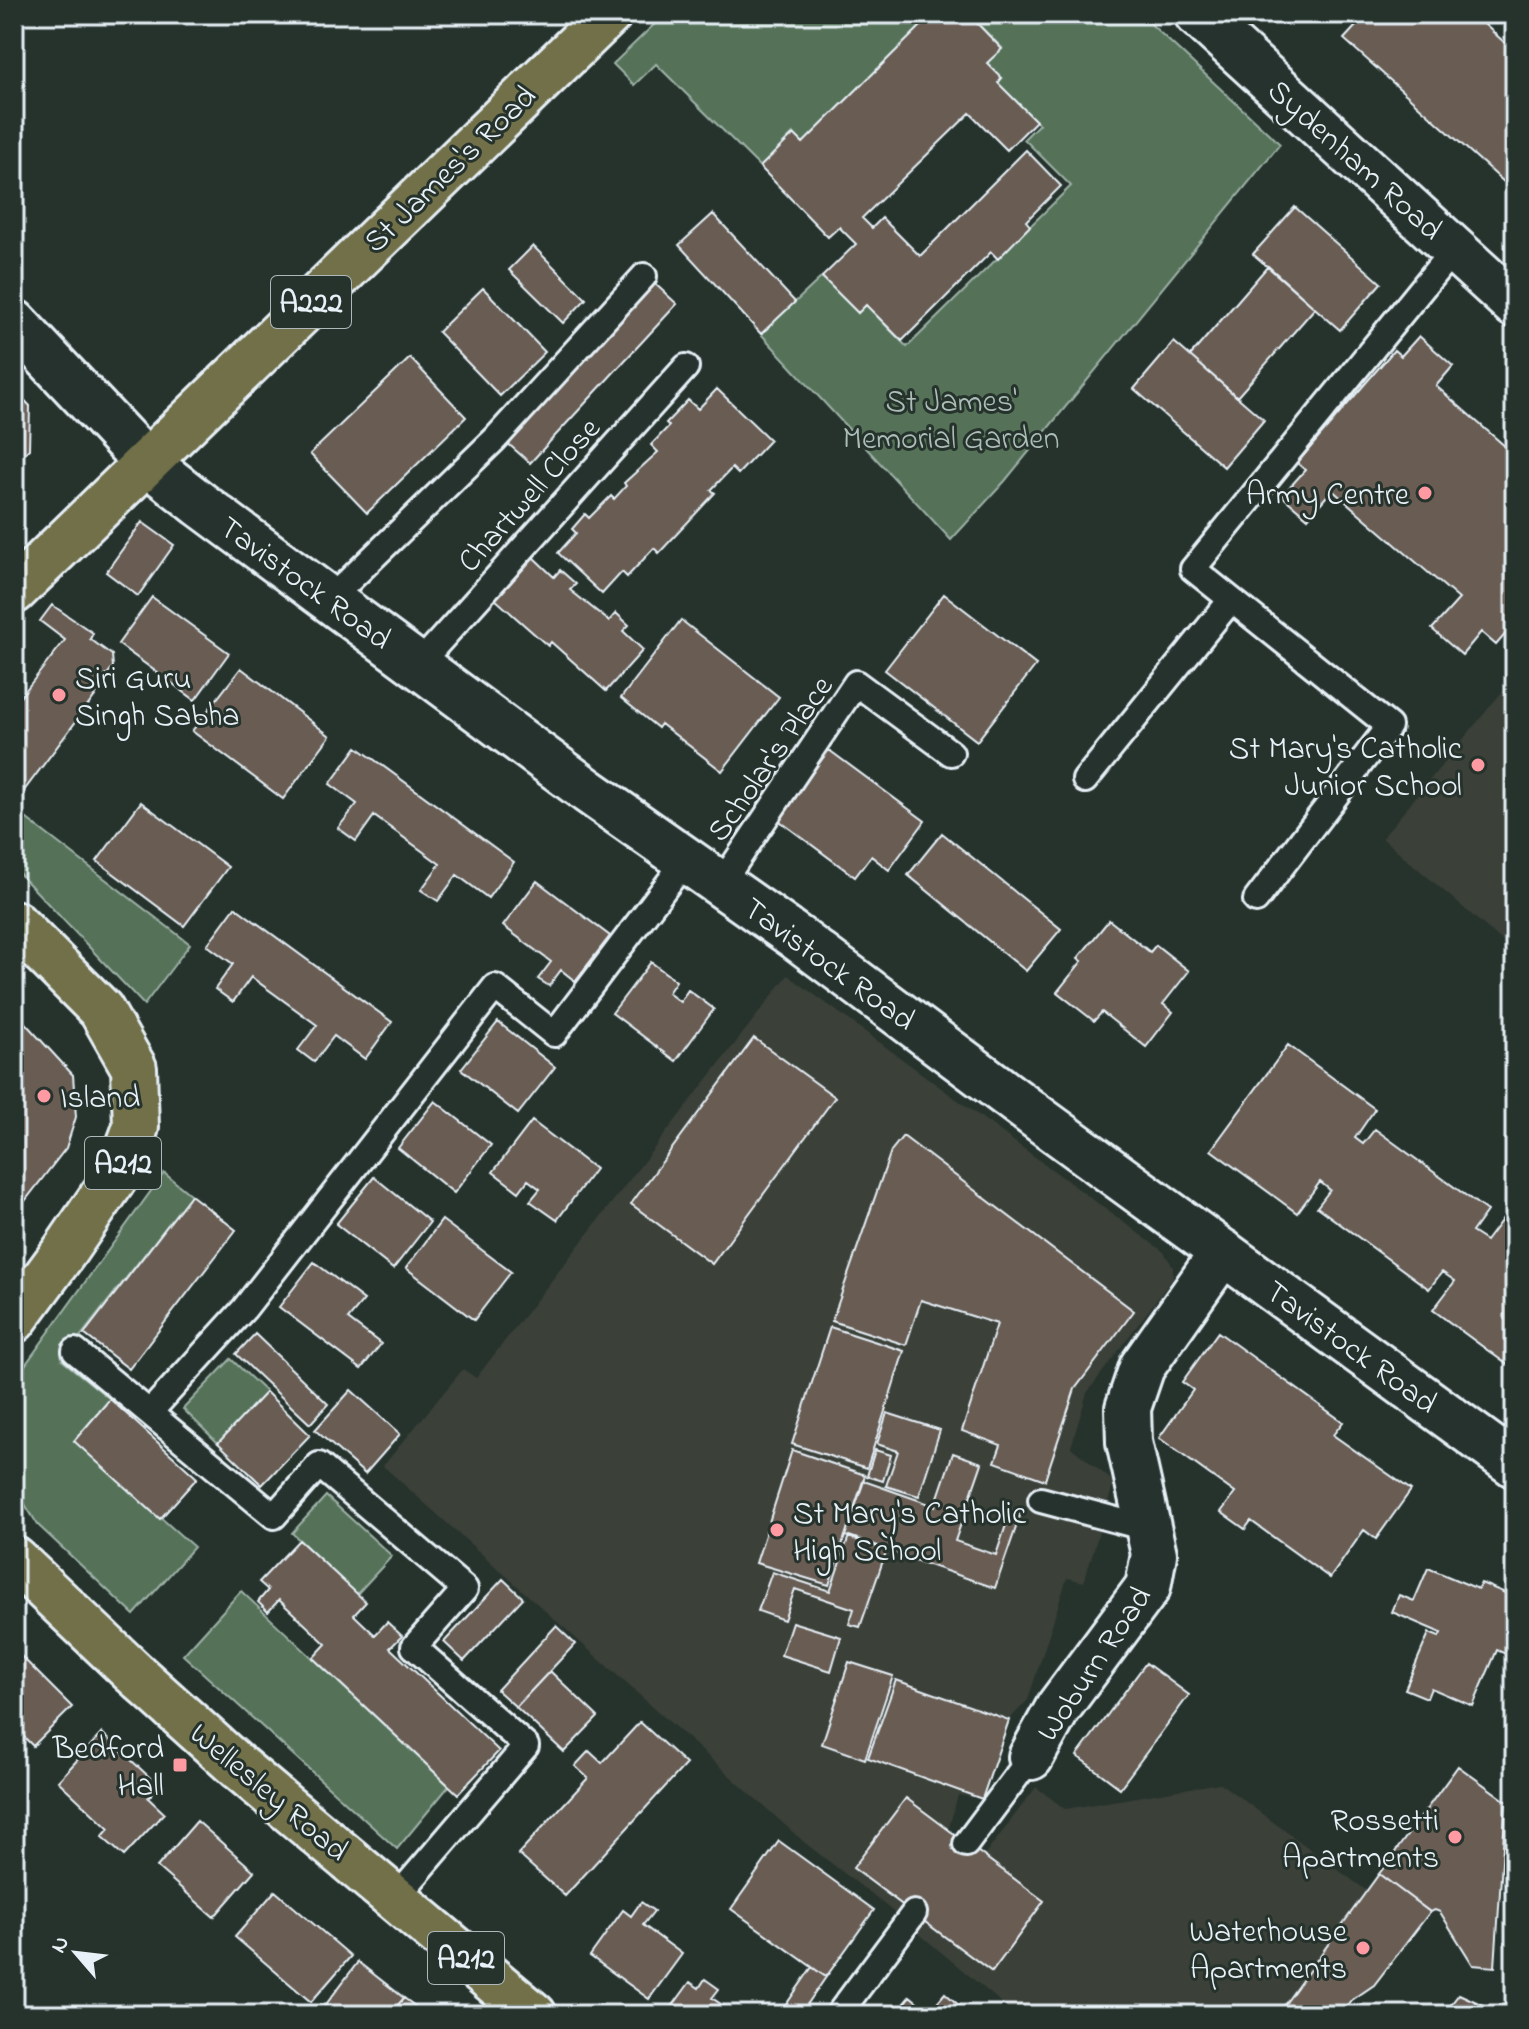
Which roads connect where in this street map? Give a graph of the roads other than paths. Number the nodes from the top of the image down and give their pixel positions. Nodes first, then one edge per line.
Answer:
1 (609, 14) edge
2 (1197, 14) edge
3 (1454, 249) junction
4 (644, 276) dead end
5 (1515, 305) edge
6 (14, 322) edge
7 (686, 367) dead end
8 (145, 461) junction
9 (14, 591) edge
10 (329, 600) junction
11 (1231, 600) junction
12 (419, 664) junction
13 (951, 753) dead end
14 (1085, 780) dead end
15 (703, 872) junction
16 (1256, 900) dead end
17 (14, 923) edge
18 (1223, 1252) junction
19 (14, 1320) edge
20 (75, 1351) dead end
21 (150, 1412) junction
22 (1515, 1465) edge
23 (1041, 1500) dead end
24 (1150, 1529) junction
25 (14, 1559) edge
26 (1031, 1757) joint
27 (966, 1844) dead end
28 (396, 1898) junction
29 (914, 1913) dead end
30 (534, 2015) edge
31 (838, 2015) edge

1 - 8 main road, St James's Road / A222
2 - 3 street, Sydenham Road
3 - 5 street, Sydenham Road
3 - 11 lane
4 - 10 lane
6 - 8 street, Tavistock Road
7 - 12 lane, Chartwell Close
8 - 9 main road, St James's Road / A222
8 - 10 street, Tavistock Road
10 - 12 street, Tavistock Road
11 - 14 lane
11 - 16 lane
12 - 15 street, Tavistock Road
13 - 15 lane, Scholar's Place
15 - 18 street, Tavistock Road
15 - 21 lane
17 - 19 main road, A212
18 - 22 street, Tavistock Road
18 - 24 street, Woburn Road
20 - 21 lane
21 - 28 lane
23 - 24 lane
24 - 26 street, Woburn Road
25 - 28 main road, Wellesley Road / A212
26 - 27 lane, Woburn Road
28 - 30 main road, Wellesley Road / A212
29 - 31 lane

